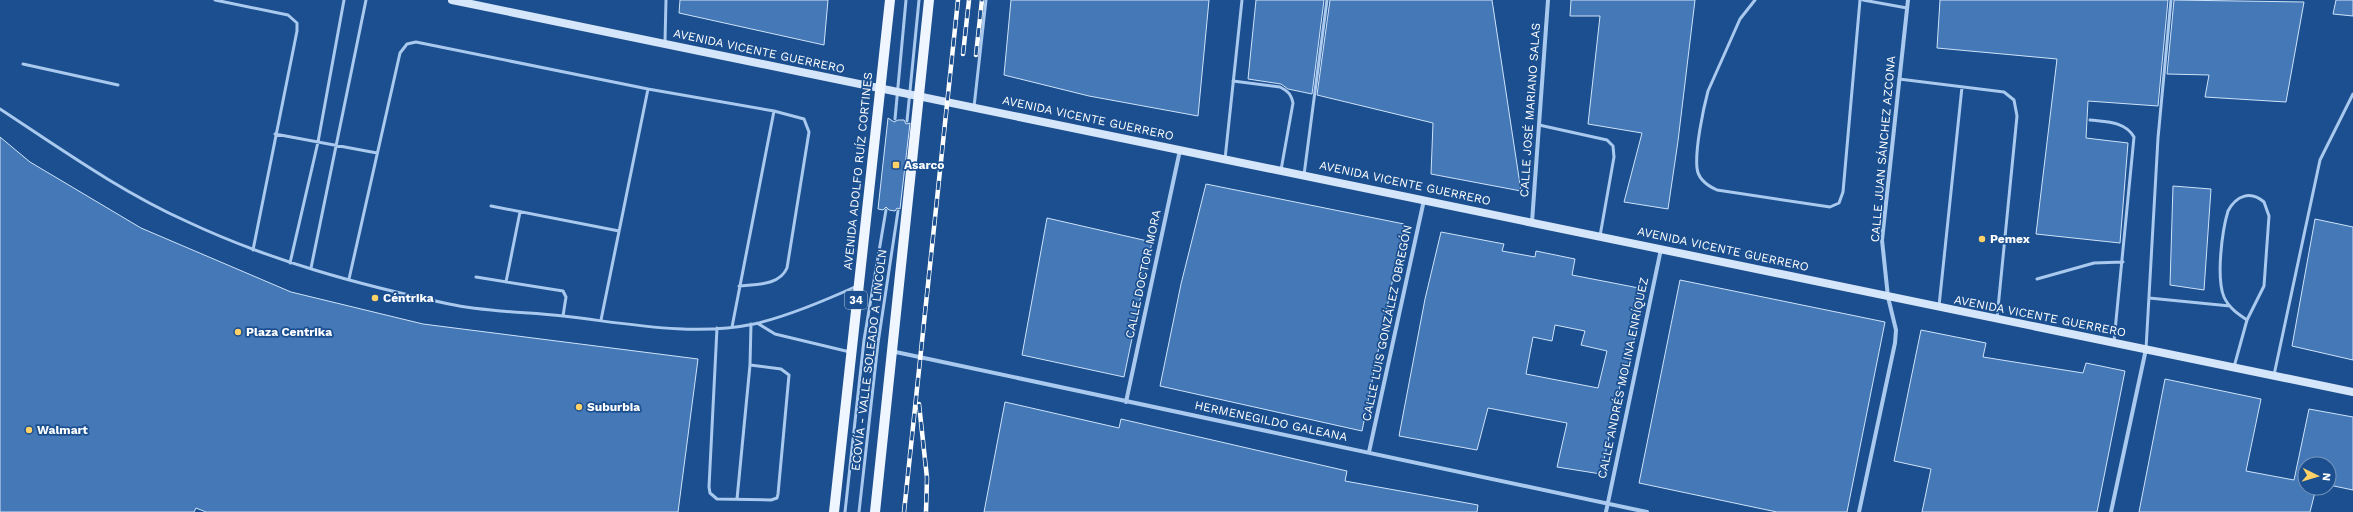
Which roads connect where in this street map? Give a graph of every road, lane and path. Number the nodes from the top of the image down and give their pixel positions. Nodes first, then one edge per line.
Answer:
1 (215, 0) edge
2 (344, 0) edge
3 (366, 0) edge
4 (452, 0) edge
5 (666, 0) edge
6 (890, 0) edge
7 (906, 0) edge
8 (919, 0) edge
9 (929, 0) edge
10 (986, 0) edge
11 (1242, 0) edge
12 (1327, 0) edge
13 (1548, 0) edge
14 (1754, 0) edge
15 (1862, 0) edge
16 (1908, 0) edge
17 (2171, 0) edge
18 (1907, 8) junction
19 (665, 44) junction
20 (23, 64) dead end
21 (1899, 79) junction
22 (1233, 81) junction
23 (118, 85) dead end
24 (1962, 87) junction
25 (880, 88) junction
26 (648, 89) junction
27 (896, 91) junction
28 (914, 94) junction
29 (2353, 94) edge
30 (974, 107) junction
31 (0, 109) edge
32 (774, 111) junction
33 (895, 119) dead end
34 (2090, 120) dead end
35 (907, 121) dead end
36 (1539, 125) junction
37 (276, 134) junction
38 (318, 142) junction
39 (336, 146) junction
40 (1180, 150) junction
41 (377, 153) junction
42 (1224, 159) junction
43 (1281, 170) junction
44 (1304, 175) junction
45 (1425, 199) junction
46 (491, 206) dead end
47 (886, 210) dead end
48 (898, 211) dead end
49 (520, 212) junction
50 (1532, 222) junction
51 (619, 231) junction
52 (1600, 236) junction
53 (1661, 249) junction
54 (253, 250) junction
55 (2123, 262) junction
56 (290, 263) junction
57 (311, 268) junction
58 (476, 277) dead end
59 (349, 279) junction
60 (2037, 279) dead end
61 (506, 282) junction
62 (738, 286) junction
63 (858, 286) junction
64 (1888, 297) junction
65 (2148, 298) junction
66 (2230, 306) junction
67 (1939, 307) junction
68 (563, 316) junction
69 (1997, 319) junction
70 (601, 320) junction
71 (2247, 320) junction
72 (757, 323) junction
73 (751, 324) junction
74 (732, 327) junction
75 (716, 328) junction
76 (2114, 343) junction
77 (2146, 350) junction
78 (891, 351) junction
79 (851, 352) junction
80 (750, 364) junction
81 (2234, 368) junction
82 (2274, 375) junction
83 (2353, 392) edge
84 (1126, 402) junction
85 (1369, 452) junction
86 (737, 499) junction
87 (1607, 504) junction
88 (834, 512) edge
89 (846, 512) edge
90 (859, 512) edge
91 (875, 512) edge
92 (1606, 512) edge
93 (1647, 512) edge
94 (1859, 512) edge
95 (2111, 512) edge

1 - 37 lane
2 - 38 lane
3 - 39 lane
4 - 19 main road, AVENIDA VICENTE GUERRERO
5 - 19 lane
6 - 25 main road, AVENIDA ADOLFO RUÍZ CORTINES / 34
7 - 27 lane
8 - 28 lane
9 - 28 main road
10 - 30 lane
11 - 22 lane
12 - 44 lane
13 - 36 street, CALLE JOSÉ MARIANO SALAS
14 - 15 lane
15 - 18 lane
16 - 18 street, CALLE JUAN SÁNCHEZ AZCONA
17 - 65 lane
18 - 21 street, CALLE JUAN SÁNCHEZ AZCONA
19 - 25 main road, AVENIDA VICENTE GUERRERO
20 - 23 lane
21 - 24 lane
21 - 64 street, CALLE JUAN SÁNCHEZ AZCONA
22 - 42 lane
22 - 43 lane
24 - 67 lane
24 - 69 lane
25 - 27 main road, AVENIDA VICENTE GUERRERO
25 - 63 main road, AVENIDA ADOLFO RUÍZ CORTINES / 34
26 - 32 lane
26 - 41 lane
26 - 51 lane
27 - 28 main road, AVENIDA VICENTE GUERRERO
27 - 33 lane
28 - 30 main road, AVENIDA VICENTE GUERRERO
28 - 35 lane
28 - 78 main road
29 - 82 lane
30 - 40 main road, AVENIDA VICENTE GUERRERO
31 - 54 lane
32 - 62 lane
32 - 62 lane
34 - 55 lane
36 - 50 street, CALLE JOSÉ MARIANO SALAS
36 - 52 lane
37 - 38 lane
37 - 54 lane
38 - 39 lane
38 - 56 lane
39 - 41 lane
39 - 57 lane
40 - 42 main road, AVENIDA VICENTE GUERRERO
40 - 84 street, CALLE DOCTOR MORA
41 - 59 lane
42 - 43 main road, AVENIDA VICENTE GUERRERO
43 - 44 main road, AVENIDA VICENTE GUERRERO
44 - 45 main road, AVENIDA VICENTE GUERRERO
45 - 50 main road, AVENIDA VICENTE GUERRERO
45 - 85 street, CALLE LUIS GONZÁLEZ OBREGÓN
46 - 49 lane
47 - 89 lane
48 - 90 lane, ECOVÍA - VALLE SOLEADO A LINCOLN
49 - 51 lane
49 - 61 lane
50 - 52 main road, AVENIDA VICENTE GUERRERO
51 - 70 lane
52 - 53 main road, AVENIDA VICENTE GUERRERO
53 - 64 main road, AVENIDA VICENTE GUERRERO
53 - 87 street, CALLE ANDRÉS MOLINA ENRÍQUEZ
54 - 56 lane
55 - 60 lane
55 - 76 lane
56 - 57 lane
57 - 59 lane
58 - 61 lane
59 - 68 lane
61 - 68 lane
62 - 74 lane
63 - 72 lane
63 - 79 main road, AVENIDA ADOLFO RUÍZ CORTINES / 34
64 - 67 main road, AVENIDA VICENTE GUERRERO
64 - 94 street, CALLE JUAN SÁNCHEZ AZCONA
65 - 66 lane
65 - 77 lane
66 - 71 lane
66 - 71 lane
67 - 69 main road, AVENIDA VICENTE GUERRERO
68 - 70 lane
69 - 76 main road, AVENIDA VICENTE GUERRERO
70 - 75 lane
71 - 81 lane
72 - 73 lane
72 - 79 lane
73 - 74 lane
73 - 80 lane
74 - 75 lane
75 - 86 lane
76 - 77 main road, AVENIDA VICENTE GUERRERO
77 - 81 main road, AVENIDA VICENTE GUERRERO
77 - 95 street
78 - 84 street, HERMENEGILDO GALEANA
78 - 91 main road
79 - 88 main road, AVENIDA ADOLFO RUÍZ CORTINES / 34
80 - 86 lane
80 - 86 lane
81 - 82 main road, AVENIDA VICENTE GUERRERO
82 - 83 main road, AVENIDA VICENTE GUERRERO
84 - 85 street, HERMENEGILDO GALEANA
85 - 87 street, HERMENEGILDO GALEANA
87 - 92 street, CALLE ANDRÉS MOLINA ENRÍQUEZ
87 - 93 street, HERMENEGILDO GALEANA

